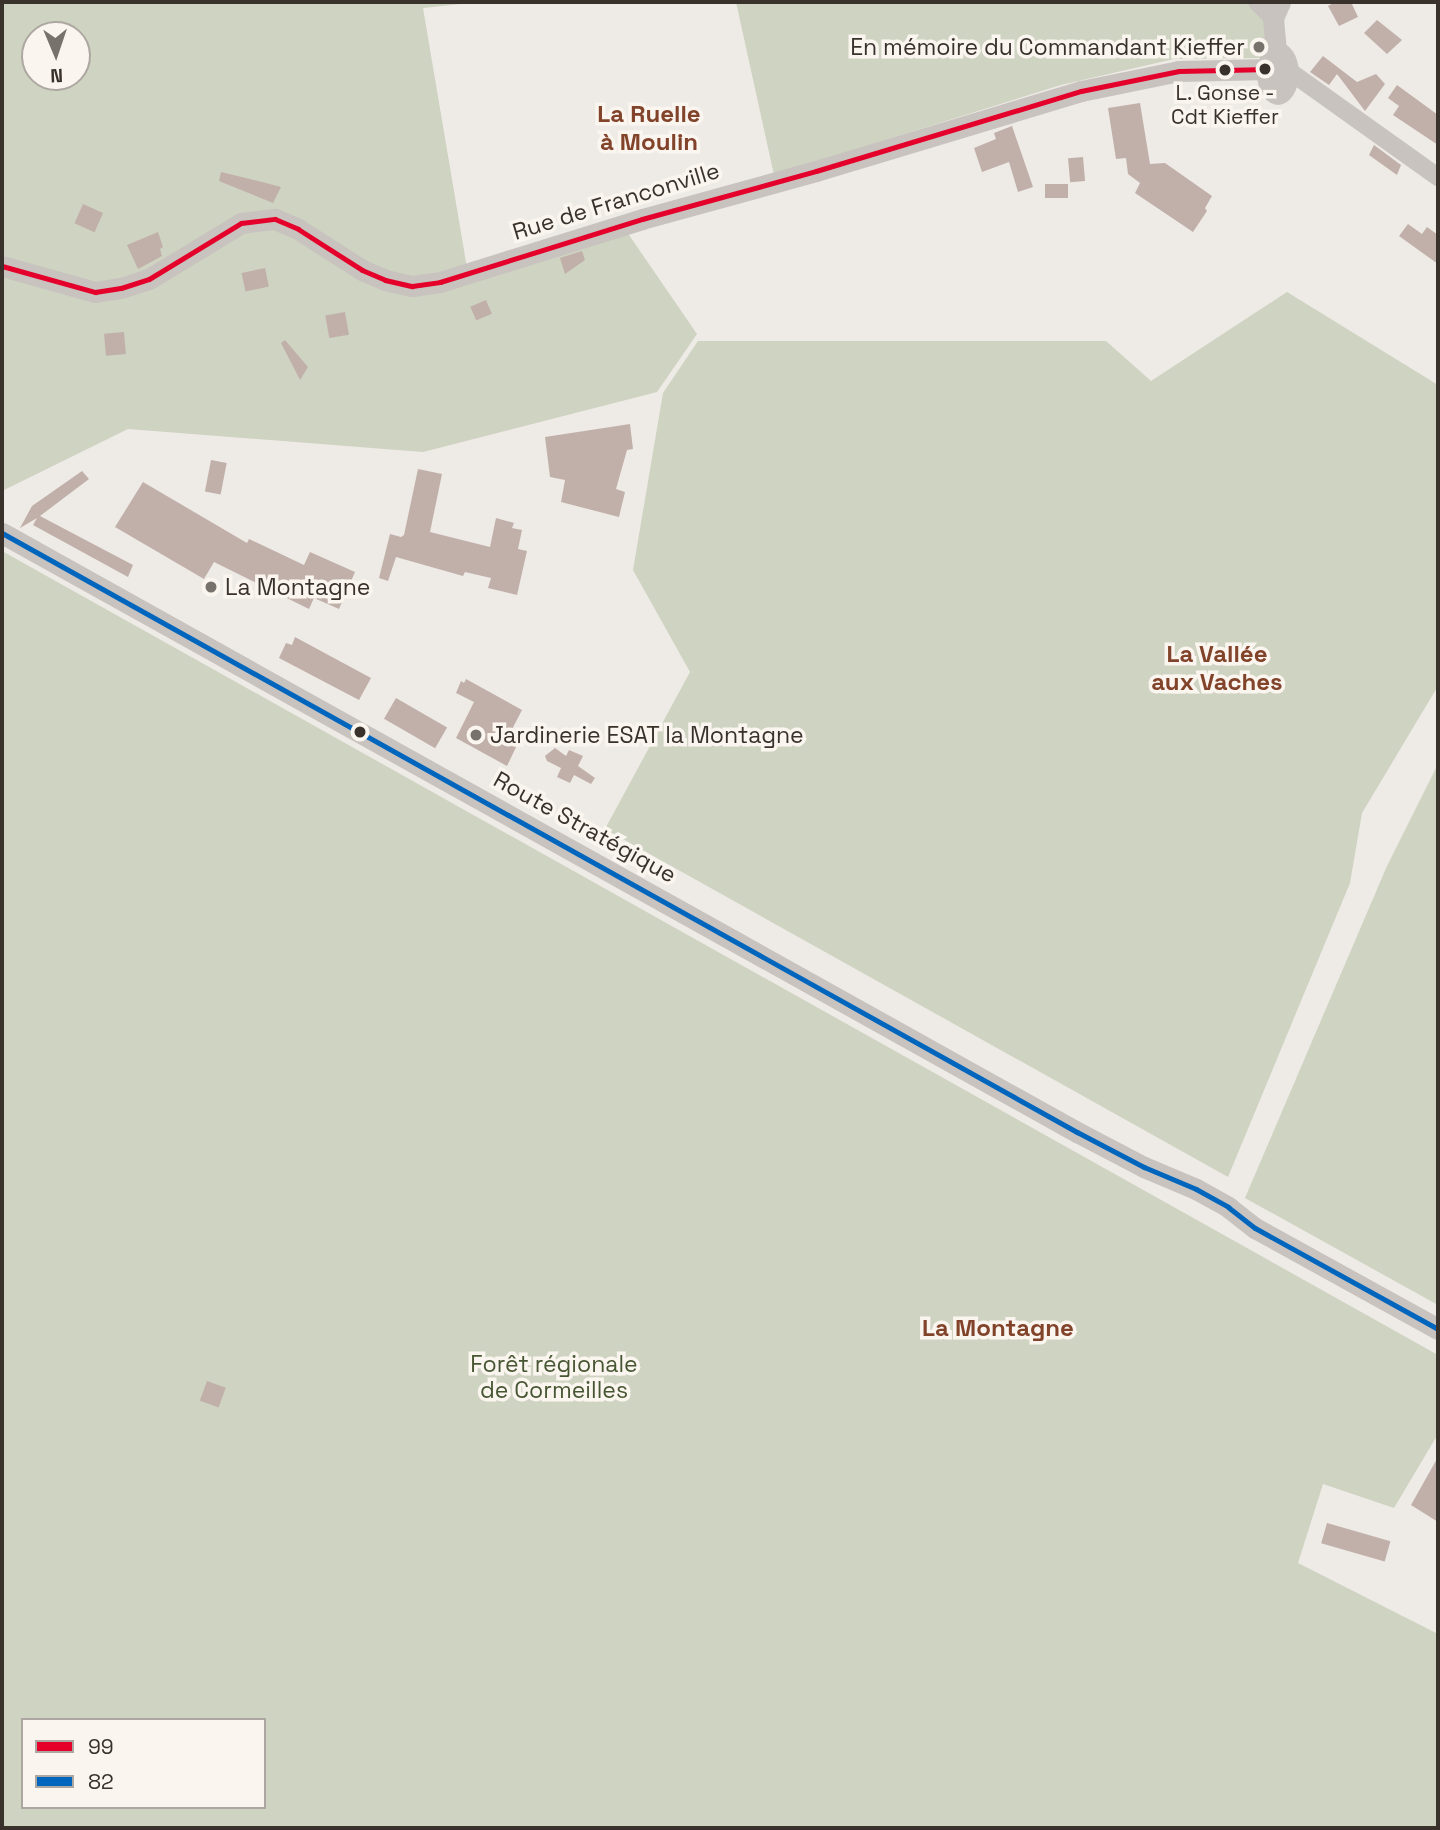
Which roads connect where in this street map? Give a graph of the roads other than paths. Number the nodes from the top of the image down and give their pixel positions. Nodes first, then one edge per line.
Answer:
1 (1257, 2) edge
2 (1276, 10) edge
3 (1274, 63) junction
4 (1438, 177) edge
5 (2, 266) edge
6 (2, 533) edge
7 (1438, 1329) edge

1 - 2 street
2 - 3 street
3 - 4 street
3 - 5 street, Rue de Franconville
6 - 7 street, Route Stratégique

